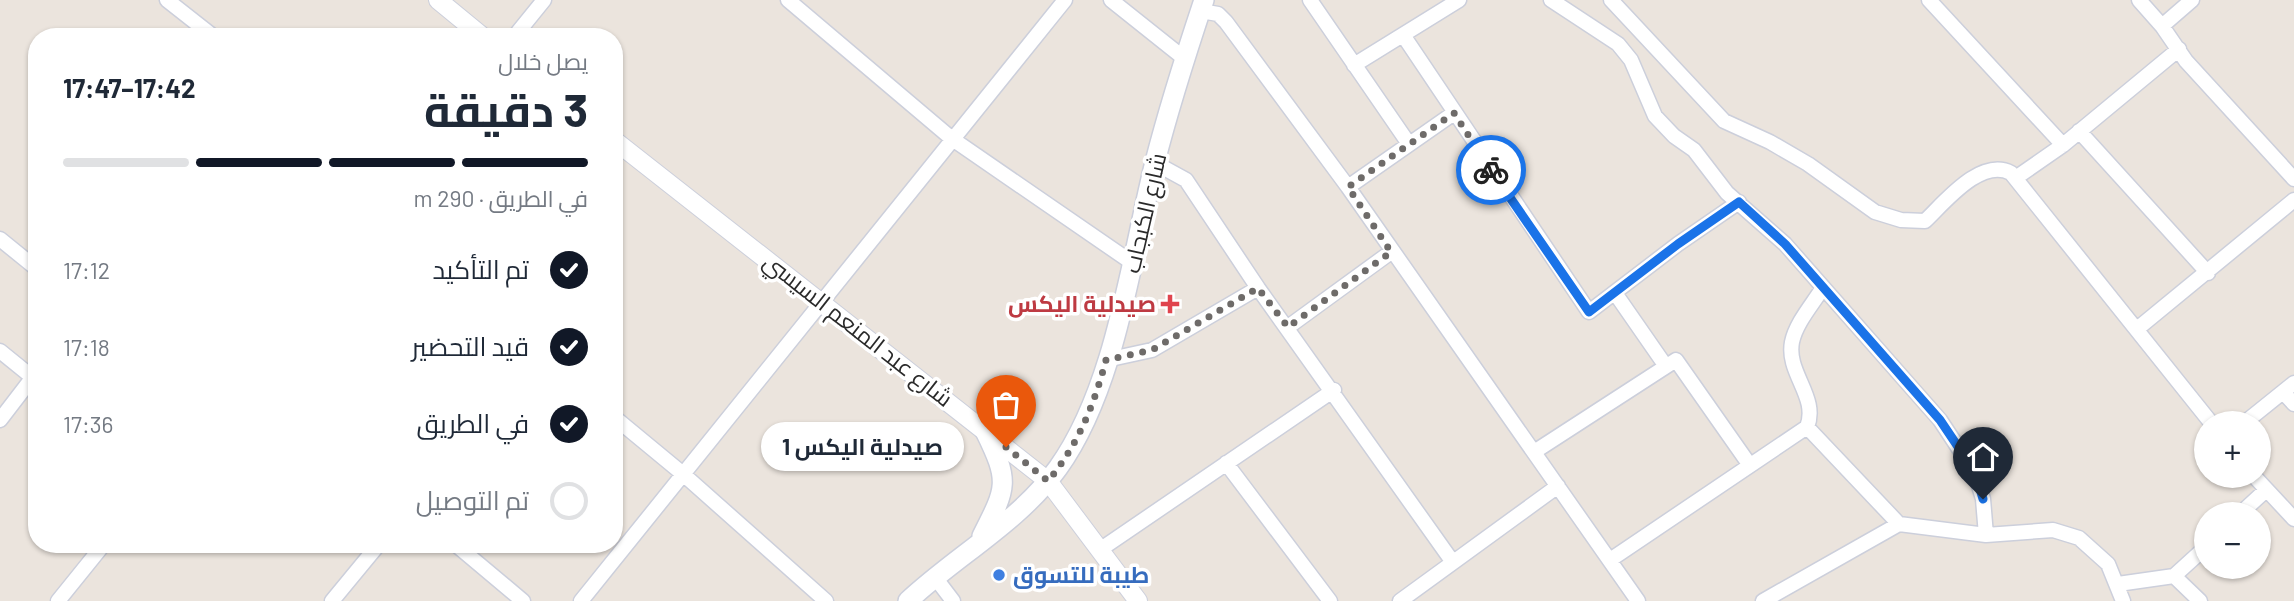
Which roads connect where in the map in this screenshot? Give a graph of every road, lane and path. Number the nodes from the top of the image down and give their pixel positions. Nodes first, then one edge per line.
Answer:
1 (167, 0) edge
2 (438, 0) edge
3 (544, 0) edge
4 (789, 0) edge
5 (1065, 0) edge
6 (1111, 0) edge
7 (1310, 0) edge
8 (1459, 0) edge
9 (1551, 0) edge
10 (1611, 0) edge
11 (1929, 0) edge
12 (2139, 0) edge
13 (2192, 0) edge
14 (1203, 6) edge
15 (2162, 26) junction
16 (203, 28) edge
17 (472, 28) edge
18 (521, 28) edge
19 (1403, 35) junction
20 (2179, 49) junction
21 (1185, 59) junction
22 (1354, 65) junction
23 (1454, 113) junction
24 (2079, 131) junction
25 (951, 138) junction
26 (1409, 144) junction
27 (2063, 145) junction
28 (623, 146) edge
29 (1155, 163) junction
30 (2017, 177) junction
31 (2294, 179) edge
32 (1348, 187) junction
33 (2294, 200) edge
34 (1739, 202) junction
35 (0, 239) edge
36 (1391, 252) junction
37 (28, 262) edge
38 (1134, 264) junction
39 (2208, 273) junction
40 (1258, 288) junction
41 (1822, 289) junction
42 (1615, 293) junction
43 (821, 301) junction
44 (1288, 327) junction
45 (2137, 328) junction
46 (0, 351) edge
47 (1106, 360) junction
48 (1665, 365) junction
49 (28, 373) edge
50 (28, 387) edge
51 (2289, 388) edge
52 (1334, 390) junction
53 (2294, 404) edge
54 (2202, 411) edge
55 (2260, 411) edge
56 (0, 420) edge
57 (623, 424) edge
58 (1807, 427) junction
59 (985, 431) junction
60 (1534, 452) junction
61 (1226, 463) junction
62 (1749, 464) junction
63 (683, 474) junction
64 (1048, 481) junction
65 (1558, 486) junction
66 (2266, 490) joint
67 (2253, 502) edge
68 (2294, 519) edge
69 (1899, 524) junction
70 (1986, 535) junction
71 (980, 540) junction
72 (623, 549) edge
73 (1101, 549) junction
74 (97, 553) edge
75 (372, 553) edge
76 (465, 553) edge
77 (620, 553) edge
78 (2194, 558) edge
79 (1610, 560) junction
80 (1452, 561) junction
81 (934, 576) junction
82 (2174, 576) junction
83 (2118, 584) junction
84 (515, 598) edge
85 (1631, 598) edge
86 (58, 601) edge
87 (332, 601) edge
88 (581, 601) edge
89 (826, 601) edge
90 (908, 601) edge
91 (953, 601) edge
92 (1138, 601) edge
93 (1330, 601) edge
94 (1400, 601) edge
95 (1763, 601) edge
96 (2123, 601) edge
97 (2200, 601) edge

1 - 16 street
2 - 17 street
3 - 18 street
4 - 25 street
5 - 25 street
6 - 21 street
7 - 22 street
8 - 19 street
9 - 34 street
10 - 30 street
11 - 27 street
12 - 15 street
13 - 15 street
14 - 21 main road, شارع الكبجاب
14 - 32 street
15 - 20 street
19 - 22 street
19 - 23 street
20 - 24 street
20 - 31 street
21 - 29 main road, شارع الكبجاب
22 - 26 street
23 - 26 street
23 - 42 street
24 - 27 street
24 - 39 street
25 - 38 street
25 - 43 street
26 - 32 street
27 - 30 street
28 - 43 street, شارع عبد المنعم السيسي
29 - 38 main road, شارع الكبجاب
29 - 40 street
30 - 45 street
32 - 36 street
33 - 39 street
34 - 41 street
34 - 42 street
35 - 37 street
36 - 44 street
36 - 60 street
38 - 47 main road, شارع الكبجاب
39 - 45 street
40 - 44 street
40 - 47 street
41 - 58 street
41 - 70 street
42 - 48 street
43 - 59 street, شارع عبد المنعم السيسي
43 - 63 street
44 - 52 street
45 - 54 street
46 - 49 street
47 - 64 main road, شارع الكبجاب
48 - 60 street
48 - 62 street
50 - 56 street
51 - 53 street
51 - 55 street
52 - 61 street
52 - 80 street
57 - 63 street
58 - 62 street
58 - 69 street
59 - 64 street, شارع عبد المنعم السيسي
59 - 71 main road
60 - 65 street
61 - 73 street
61 - 93 street
62 - 79 street
63 - 72 street
63 - 89 street
64 - 71 main road, شارع الكبجاب
64 - 73 street, شارع عبد المنعم السيسي
65 - 79 street
65 - 80 street
66 - 67 street
66 - 68 street
69 - 70 street
69 - 95 street
70 - 83 street
71 - 81 main road, شارع الكبجاب
73 - 92 street, شارع عبد المنعم السيسي
74 - 86 street
75 - 87 street
76 - 84 street
77 - 88 street
78 - 82 street
79 - 85 street
80 - 94 street
81 - 90 main road, شارع الكبجاب
81 - 91 street
82 - 83 street
82 - 97 street
83 - 96 street

